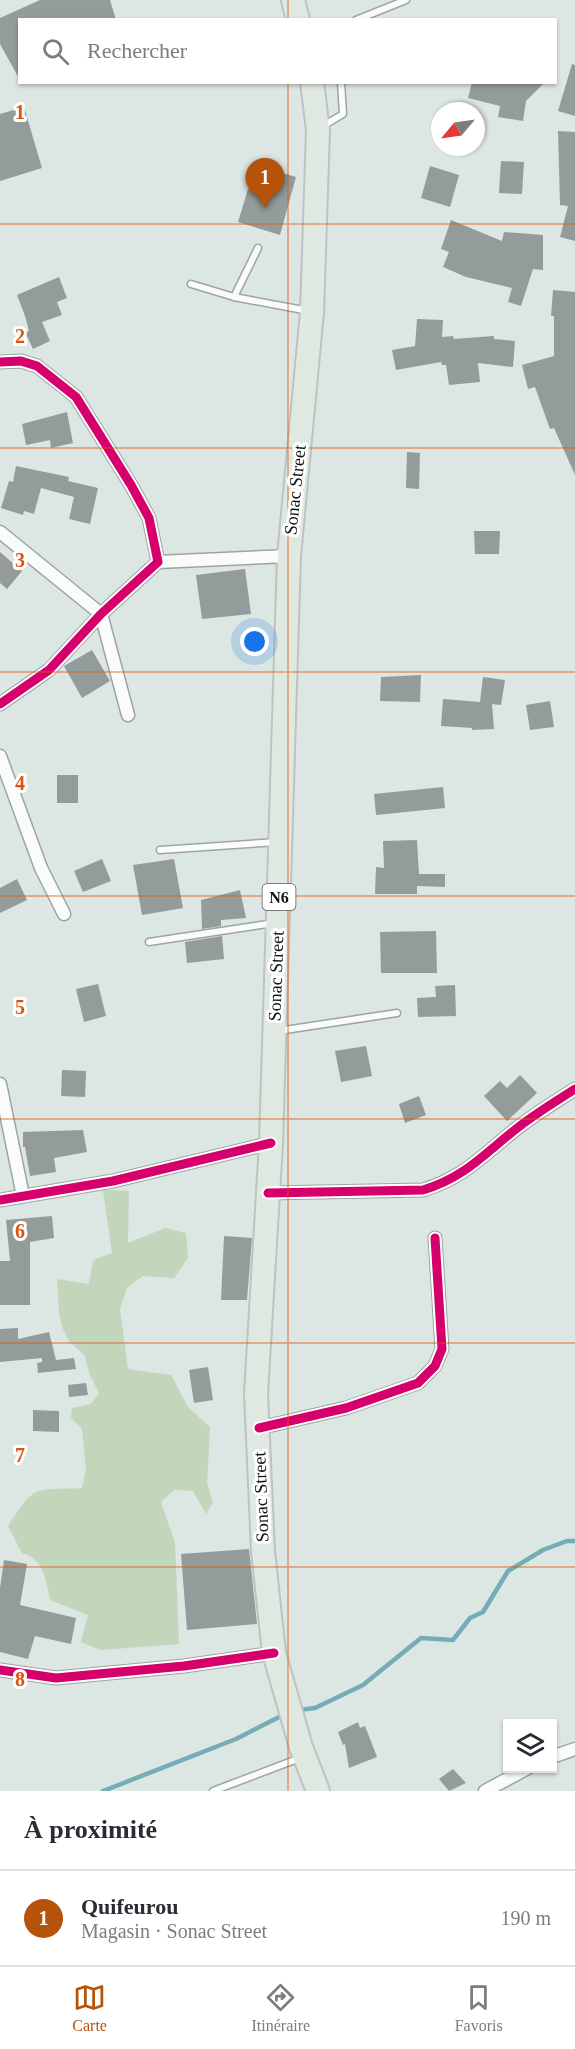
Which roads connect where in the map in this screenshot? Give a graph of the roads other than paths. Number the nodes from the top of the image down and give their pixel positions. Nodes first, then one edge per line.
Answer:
1 (293, 0) edge
2 (406, 0) edge
3 (298, 18) edge
4 (361, 18) edge
5 (312, 84) edge
6 (341, 84) edge
7 (318, 130) junction
8 (258, 248) dead end
9 (191, 284) dead end
10 (234, 297) junction
11 (312, 312) junction
12 (0, 362) edge
13 (0, 532) edge
14 (289, 556) junction
15 (158, 562) junction
16 (101, 614) junction
17 (0, 704) edge
18 (128, 715) dead end
19 (0, 756) edge
20 (280, 842) junction
21 (159, 850) dead end
22 (64, 914) dead end
23 (278, 922) junction
24 (149, 942) dead end
25 (397, 1013) dead end
26 (275, 1032) junction
27 (0, 1084) edge
28 (575, 1089) edge
29 (271, 1143) junction
30 (268, 1192) junction
31 (23, 1196) junction
32 (0, 1200) edge
33 (435, 1238) dead end
34 (259, 1428) junction
35 (274, 1653) junction
36 (0, 1670) edge
37 (575, 1749) edge
38 (303, 1752) junction
39 (557, 1755) edge
40 (519, 1773) edge
41 (213, 1791) edge
42 (318, 1791) edge
43 (485, 1791) edge

1 - 3 highway
2 - 4 lane
5 - 7 highway, Sonac Street / N6
6 - 7 lane
7 - 11 highway, Sonac Street / N6
8 - 10 lane
9 - 10 lane
10 - 11 lane
11 - 14 highway, Sonac Street / N6
12 - 15 street
13 - 16 street
14 - 15 street
14 - 20 highway, Sonac Street / N6
15 - 16 street
16 - 17 street
16 - 18 street
19 - 22 street
20 - 21 lane
20 - 23 highway, Sonac Street / N6
23 - 24 lane
23 - 26 highway, Sonac Street / N6
25 - 26 lane
26 - 29 highway, Sonac Street / N6
27 - 31 street
28 - 30 street
29 - 30 highway, Sonac Street / N6
29 - 31 street
30 - 34 highway, Sonac Street / N6
31 - 32 street
33 - 34 street
34 - 35 highway, Sonac Street / N6
35 - 36 street
35 - 38 highway, Sonac Street / N6
37 - 39 street
38 - 41 lane
38 - 42 highway, Sonac Street / N6
40 - 43 street

